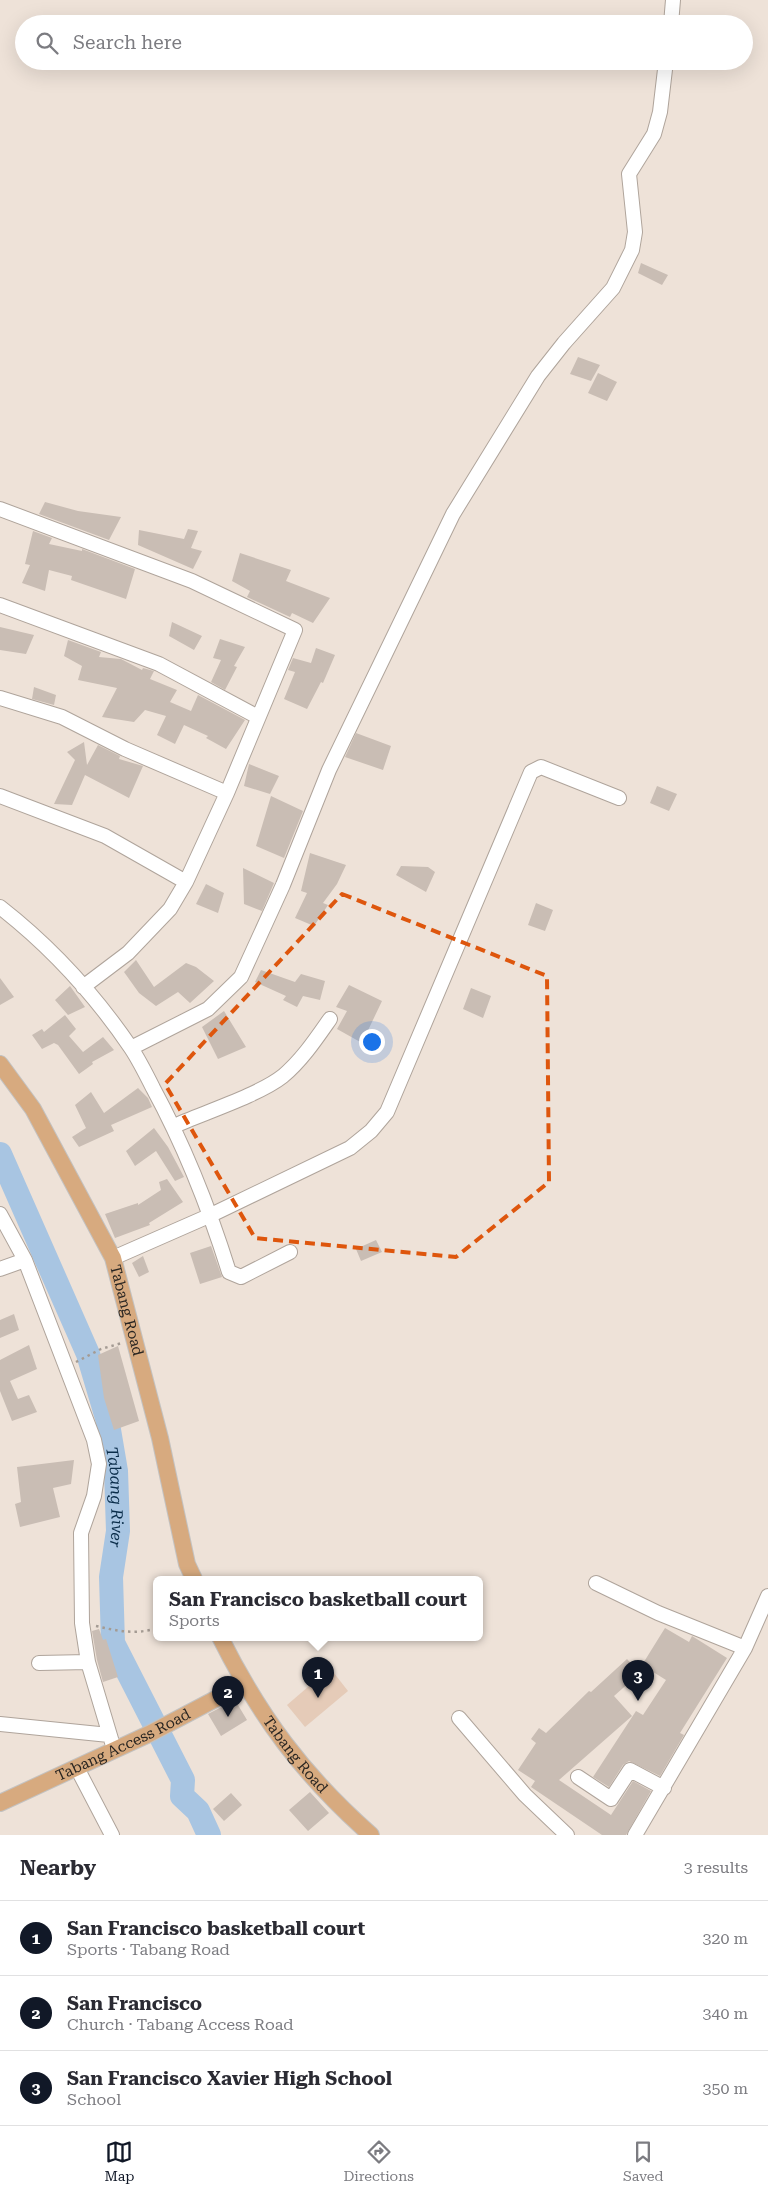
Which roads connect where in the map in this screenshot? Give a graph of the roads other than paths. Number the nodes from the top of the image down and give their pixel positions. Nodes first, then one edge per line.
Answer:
1 (673, 0) edge
2 (671, 15) edge
3 (665, 70) edge
4 (0, 508) edge
5 (0, 605) edge
6 (0, 698) edge
7 (258, 717) junction
8 (227, 793) junction
9 (0, 796) edge
10 (619, 798) dead end
11 (186, 882) junction
12 (0, 907) edge
13 (83, 987) junction
14 (330, 1019) dead end
15 (131, 1048) junction
16 (0, 1064) edge
17 (174, 1126) junction
18 (0, 1214) edge
19 (211, 1215) junction
20 (290, 1252) dead end
21 (113, 1258) junction
22 (25, 1260) junction
23 (0, 1269) edge
24 (193, 1576) edge
25 (596, 1583) dead end
26 (768, 1596) edge
27 (222, 1641) edge
28 (745, 1648) junction
29 (88, 1662) junction
30 (39, 1663) dead end
31 (244, 1684) junction
32 (459, 1718) dead end
33 (0, 1724) edge
34 (112, 1742) junction
35 (76, 1768) junction
36 (578, 1777) dead end
37 (664, 1788) junction
38 (0, 1802) edge
39 (112, 1835) edge
40 (371, 1835) edge
41 (567, 1835) edge
42 (635, 1835) edge

1 - 2 street
3 - 15 street
4 - 7 street
5 - 7 street
6 - 8 street
7 - 8 street
8 - 11 street
9 - 11 street
10 - 19 street
11 - 13 street
12 - 13 street
13 - 15 street
14 - 17 street
15 - 17 street
16 - 21 main road, Tabang Road
17 - 19 street
18 - 22 street
19 - 20 street
19 - 21 street
21 - 24 main road, Tabang Road
22 - 23 street
22 - 29 street
25 - 28 street
26 - 28 street
27 - 31 main road, Tabang Road
28 - 37 street
29 - 30 street
29 - 34 street
31 - 34 main road, Tabang Access Road
31 - 40 main road, Tabang Road
32 - 41 street
33 - 34 street
34 - 35 main road, Tabang Access Road
35 - 38 main road, Tabang Access Road
35 - 39 street
36 - 37 street
37 - 42 street

